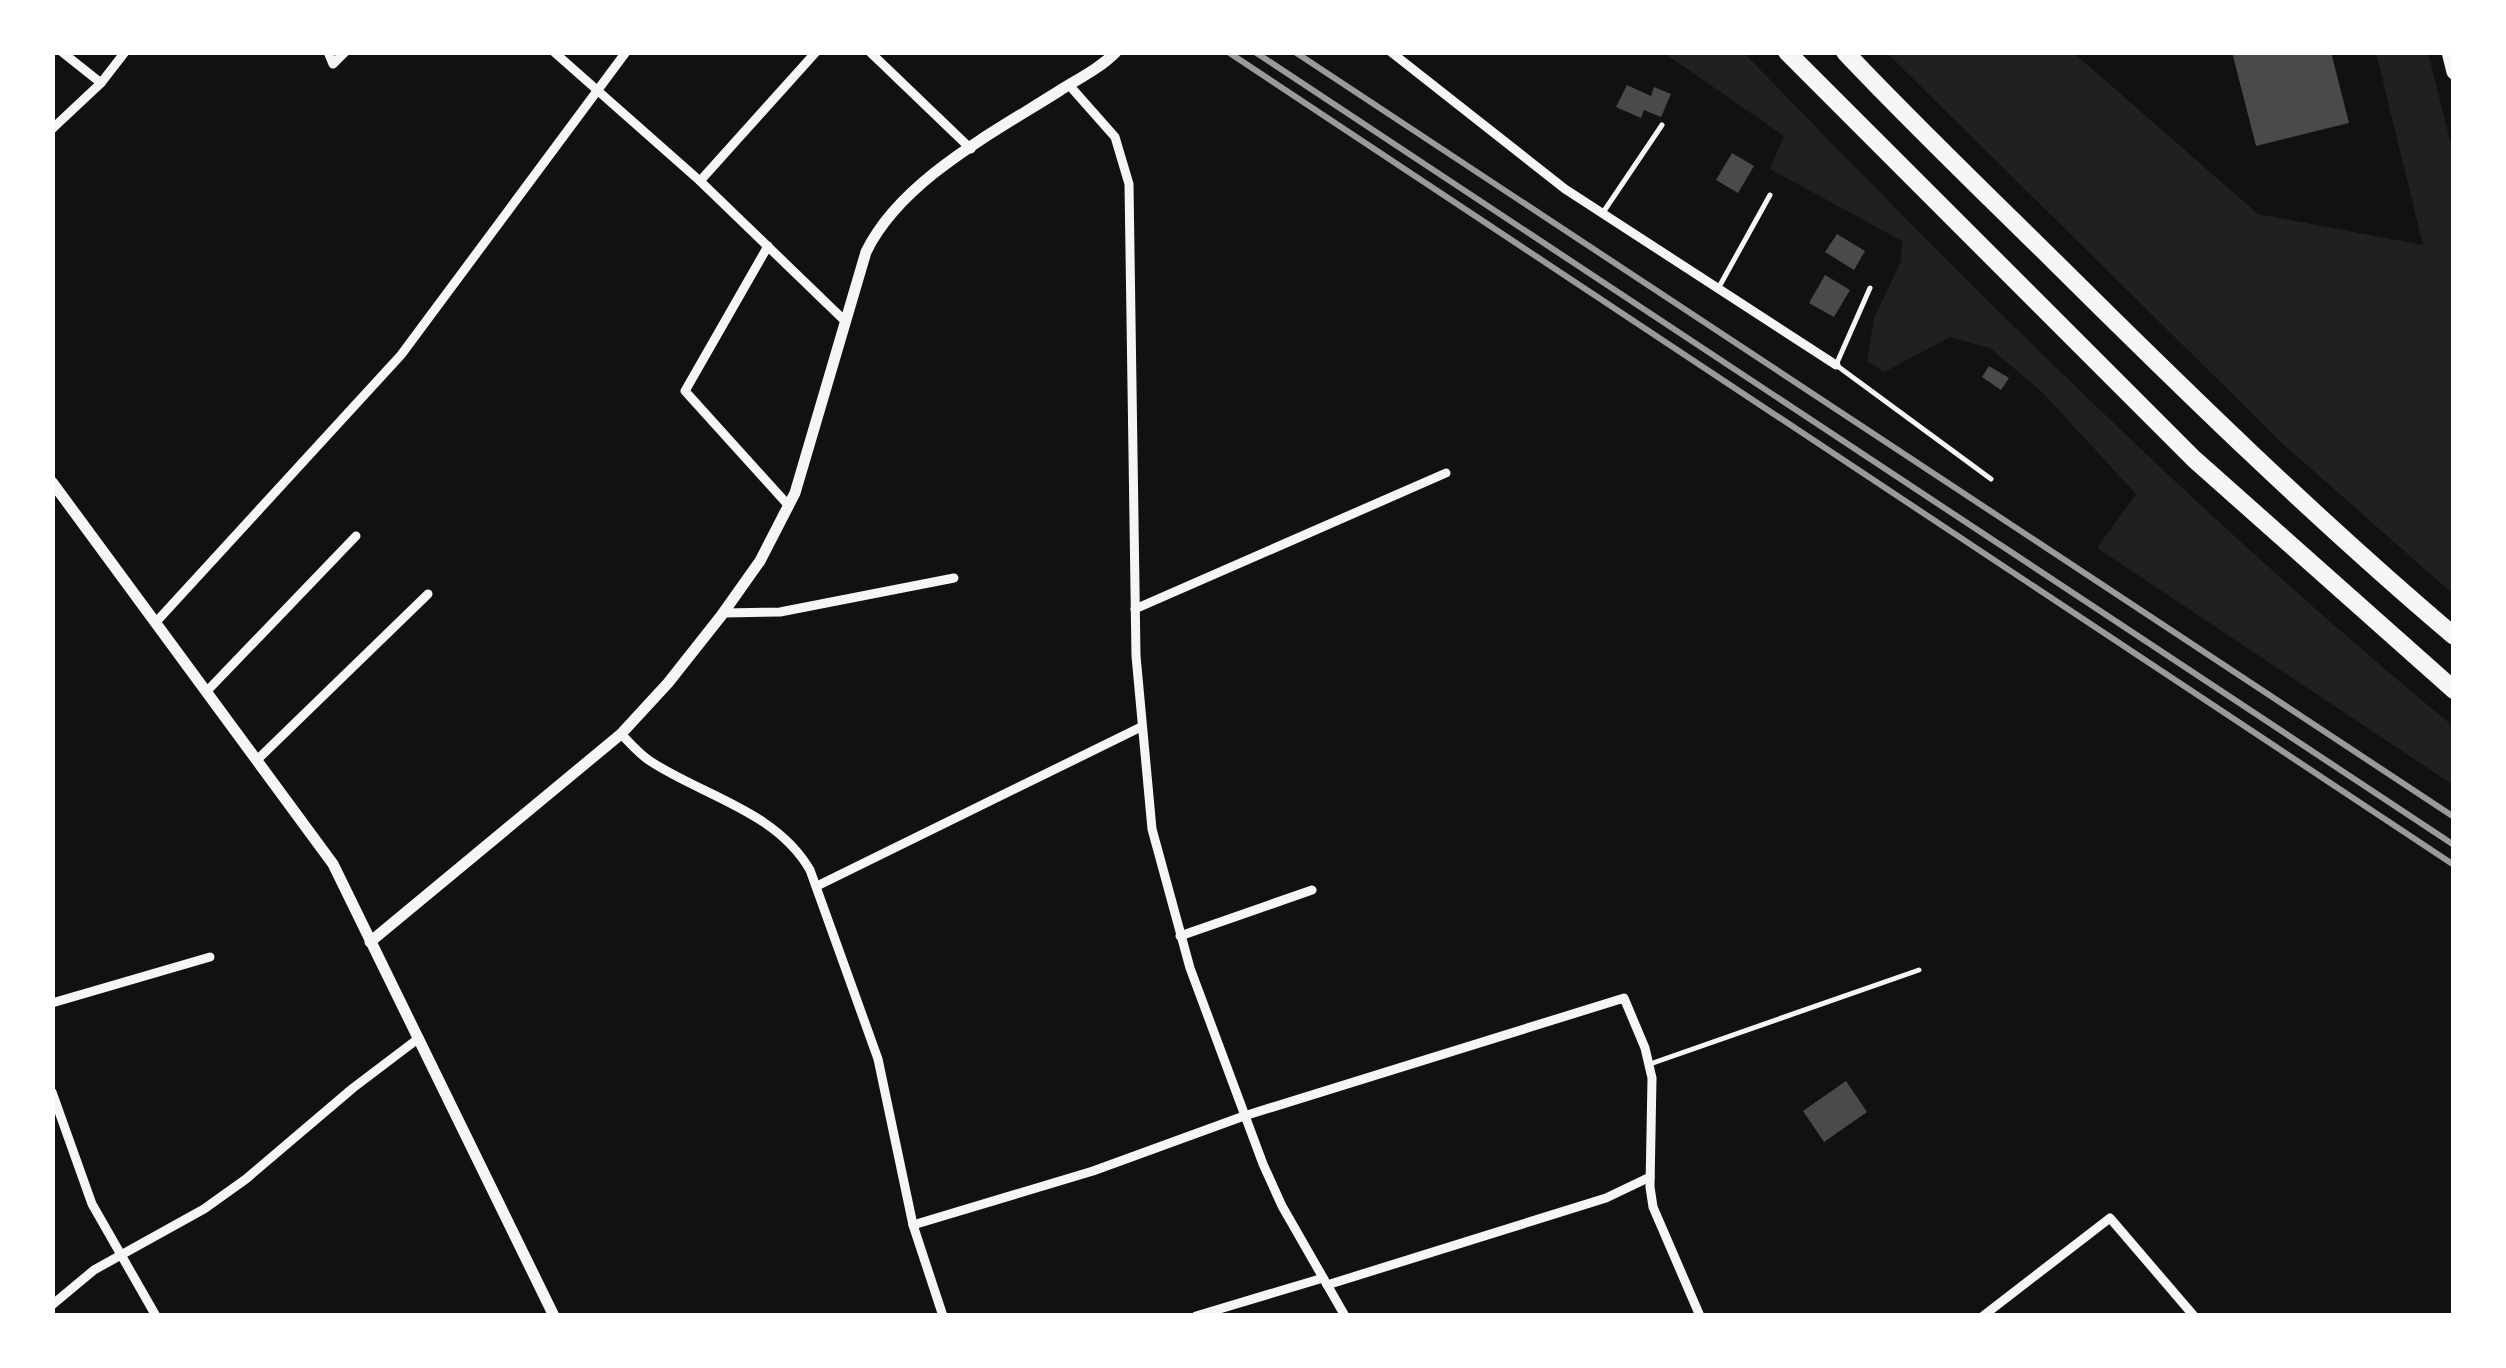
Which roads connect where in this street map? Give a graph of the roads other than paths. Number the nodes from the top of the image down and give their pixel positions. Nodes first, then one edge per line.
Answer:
1 (62, 52) edge
2 (125, 52) edge
3 (328, 52) edge
4 (345, 52) edge
5 (554, 52) edge
6 (626, 52) edge
7 (816, 52) edge
8 (870, 52) edge
9 (1116, 52) edge
10 (1391, 52) edge
11 (1786, 52) edge
12 (1845, 52) edge
13 (2449, 52) edge
14 (2454, 72) edge
15 (102, 83) junction
16 (1070, 84) junction
17 (597, 93) junction
18 (1662, 125) dead end
19 (52, 128) edge
20 (971, 149) junction
21 (700, 181) junction
22 (1770, 195) dead end
23 (1602, 214) junction
24 (768, 246) junction
25 (1719, 287) junction
26 (1870, 288) dead end
27 (845, 321) junction
28 (1836, 365) junction
29 (1446, 473) dead end
30 (1991, 478) dead end
31 (52, 482) edge
32 (789, 506) junction
33 (356, 536) dead end
34 (954, 578) dead end
35 (428, 594) dead end
36 (1136, 608) junction
37 (724, 612) junction
38 (157, 620) junction
39 (2454, 636) edge
40 (208, 690) junction
41 (2454, 690) edge
42 (1141, 727) junction
43 (621, 734) junction
44 (258, 758) junction
45 (817, 886) junction
46 (1312, 890) dead end
47 (1180, 936) junction
48 (370, 942) junction
49 (210, 958) dead end
50 (1919, 970) dead end
51 (52, 1003) edge
52 (420, 1038) junction
53 (1650, 1064) junction
54 (52, 1092) edge
55 (1244, 1116) junction
56 (1650, 1178) junction
57 (913, 1225) junction
58 (121, 1255) junction
59 (1325, 1281) junction
60 (52, 1305) edge
61 (1199, 1315) edge
62 (1983, 1315) edge
63 (156, 1316) edge
64 (554, 1316) edge
65 (943, 1316) edge
66 (1345, 1316) edge
67 (1700, 1316) edge
68 (2194, 1316) edge

1 - 15 street
2 - 15 street
3 - 4 street
5 - 17 street
6 - 17 street
7 - 21 street
8 - 20 street
9 - 16 street
10 - 23 street
11 - 41 highway
12 - 39 highway
13 - 14 highway
15 - 19 street
16 - 20 street
16 - 36 street
17 - 21 street
17 - 38 street
18 - 23 lane
20 - 27 street
21 - 24 street
22 - 25 lane
23 - 25 street
24 - 27 street
24 - 32 street
25 - 28 street
26 - 28 lane
27 - 32 street
28 - 30 lane
29 - 36 street
31 - 38 street
32 - 37 street
33 - 40 street
34 - 37 street
35 - 44 street
36 - 42 street
37 - 43 street
38 - 40 street
40 - 44 street
42 - 45 street
42 - 47 street
43 - 45 street
43 - 48 street
44 - 48 street
45 - 57 street
46 - 47 street
47 - 55 street
48 - 52 street
49 - 51 street
50 - 53 lane
52 - 58 street
52 - 64 street
53 - 55 street
53 - 56 street
54 - 58 street
55 - 57 street
55 - 59 street
56 - 59 street
56 - 67 street
57 - 65 street
58 - 60 street
58 - 63 street
59 - 61 street
59 - 66 street
62 - 68 street

